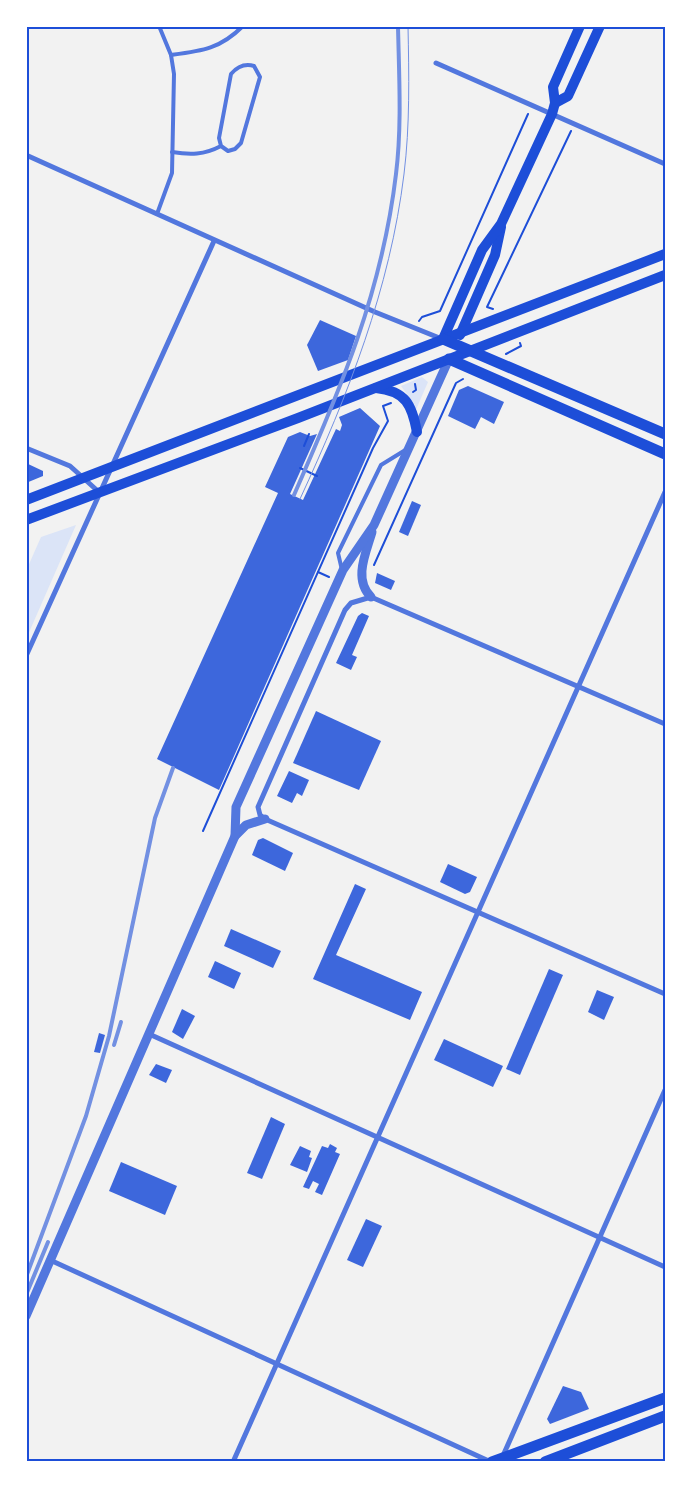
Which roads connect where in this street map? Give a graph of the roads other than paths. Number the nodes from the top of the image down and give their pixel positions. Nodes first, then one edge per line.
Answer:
1 (243, 26) edge
2 (580, 26) edge
3 (600, 26) edge
4 (158, 27) edge
5 (171, 55) junction
6 (436, 63) dead end
7 (556, 103) junction
8 (552, 114) junction
9 (221, 146) junction
10 (172, 152) junction
11 (26, 155) edge
12 (665, 164) edge
13 (157, 214) junction
14 (501, 224) junction
15 (214, 241) junction
16 (665, 254) edge
17 (665, 275) edge
18 (462, 332) junction
19 (443, 339) junction
20 (456, 344) junction
21 (471, 350) junction
22 (449, 359) junction
23 (375, 388) junction
24 (417, 432) junction
25 (665, 434) edge
26 (411, 446) junction
27 (26, 448) edge
28 (665, 454) edge
29 (112, 468) junction
30 (84, 478) junction
31 (665, 492) edge
32 (100, 493) junction
33 (26, 500) edge
34 (26, 520) edge
35 (374, 524) junction
36 (342, 570) junction
37 (371, 596) junction
38 (26, 656) edge
39 (578, 686) junction
40 (665, 724) edge
41 (265, 819) junction
42 (235, 836) junction
43 (479, 911) junction
44 (665, 994) edge
45 (149, 1034) junction
46 (665, 1090) edge
47 (378, 1138) junction
48 (599, 1238) junction
49 (50, 1260) junction
50 (665, 1267) edge
51 (26, 1316) edge
52 (278, 1362) junction
53 (665, 1398) edge
54 (665, 1416) edge
55 (496, 1461) edge
56 (233, 1462) edge
57 (545, 1462) edge

1 - 5 lane
2 - 7 main road
3 - 7 main road
4 - 5 lane
5 - 10 lane
6 - 8 street
7 - 8 main road
8 - 12 street
8 - 14 main road
9 - 9 lane
9 - 10 lane
10 - 13 lane
11 - 13 street
13 - 15 street
14 - 18 main road
14 - 19 main road
15 - 19 street
15 - 29 street
16 - 18 main road
17 - 21 main road
18 - 19 main road
18 - 20 main road
19 - 20 main road
19 - 29 main road
20 - 21 main road
20 - 22 main road
21 - 22 main road
21 - 25 main road
22 - 23 main road
22 - 24 street
22 - 28 main road
23 - 24 main road
23 - 32 main road
24 - 26 street
26 - 35 street
26 - 36 lane
27 - 30 street
29 - 30 main road
29 - 32 street
30 - 32 street
30 - 33 main road
31 - 39 street
32 - 34 main road
32 - 38 street
35 - 36 street
35 - 37 street
36 - 42 street
37 - 39 street
37 - 41 street
39 - 40 street
39 - 43 street
41 - 42 street
41 - 43 street
42 - 45 street
43 - 44 street
43 - 47 street
45 - 47 street
45 - 49 street
46 - 48 street
47 - 48 street
47 - 52 street
48 - 50 street
48 - 55 street
49 - 51 street
49 - 52 street
52 - 55 street
52 - 56 street
53 - 55 main road
54 - 57 main road

